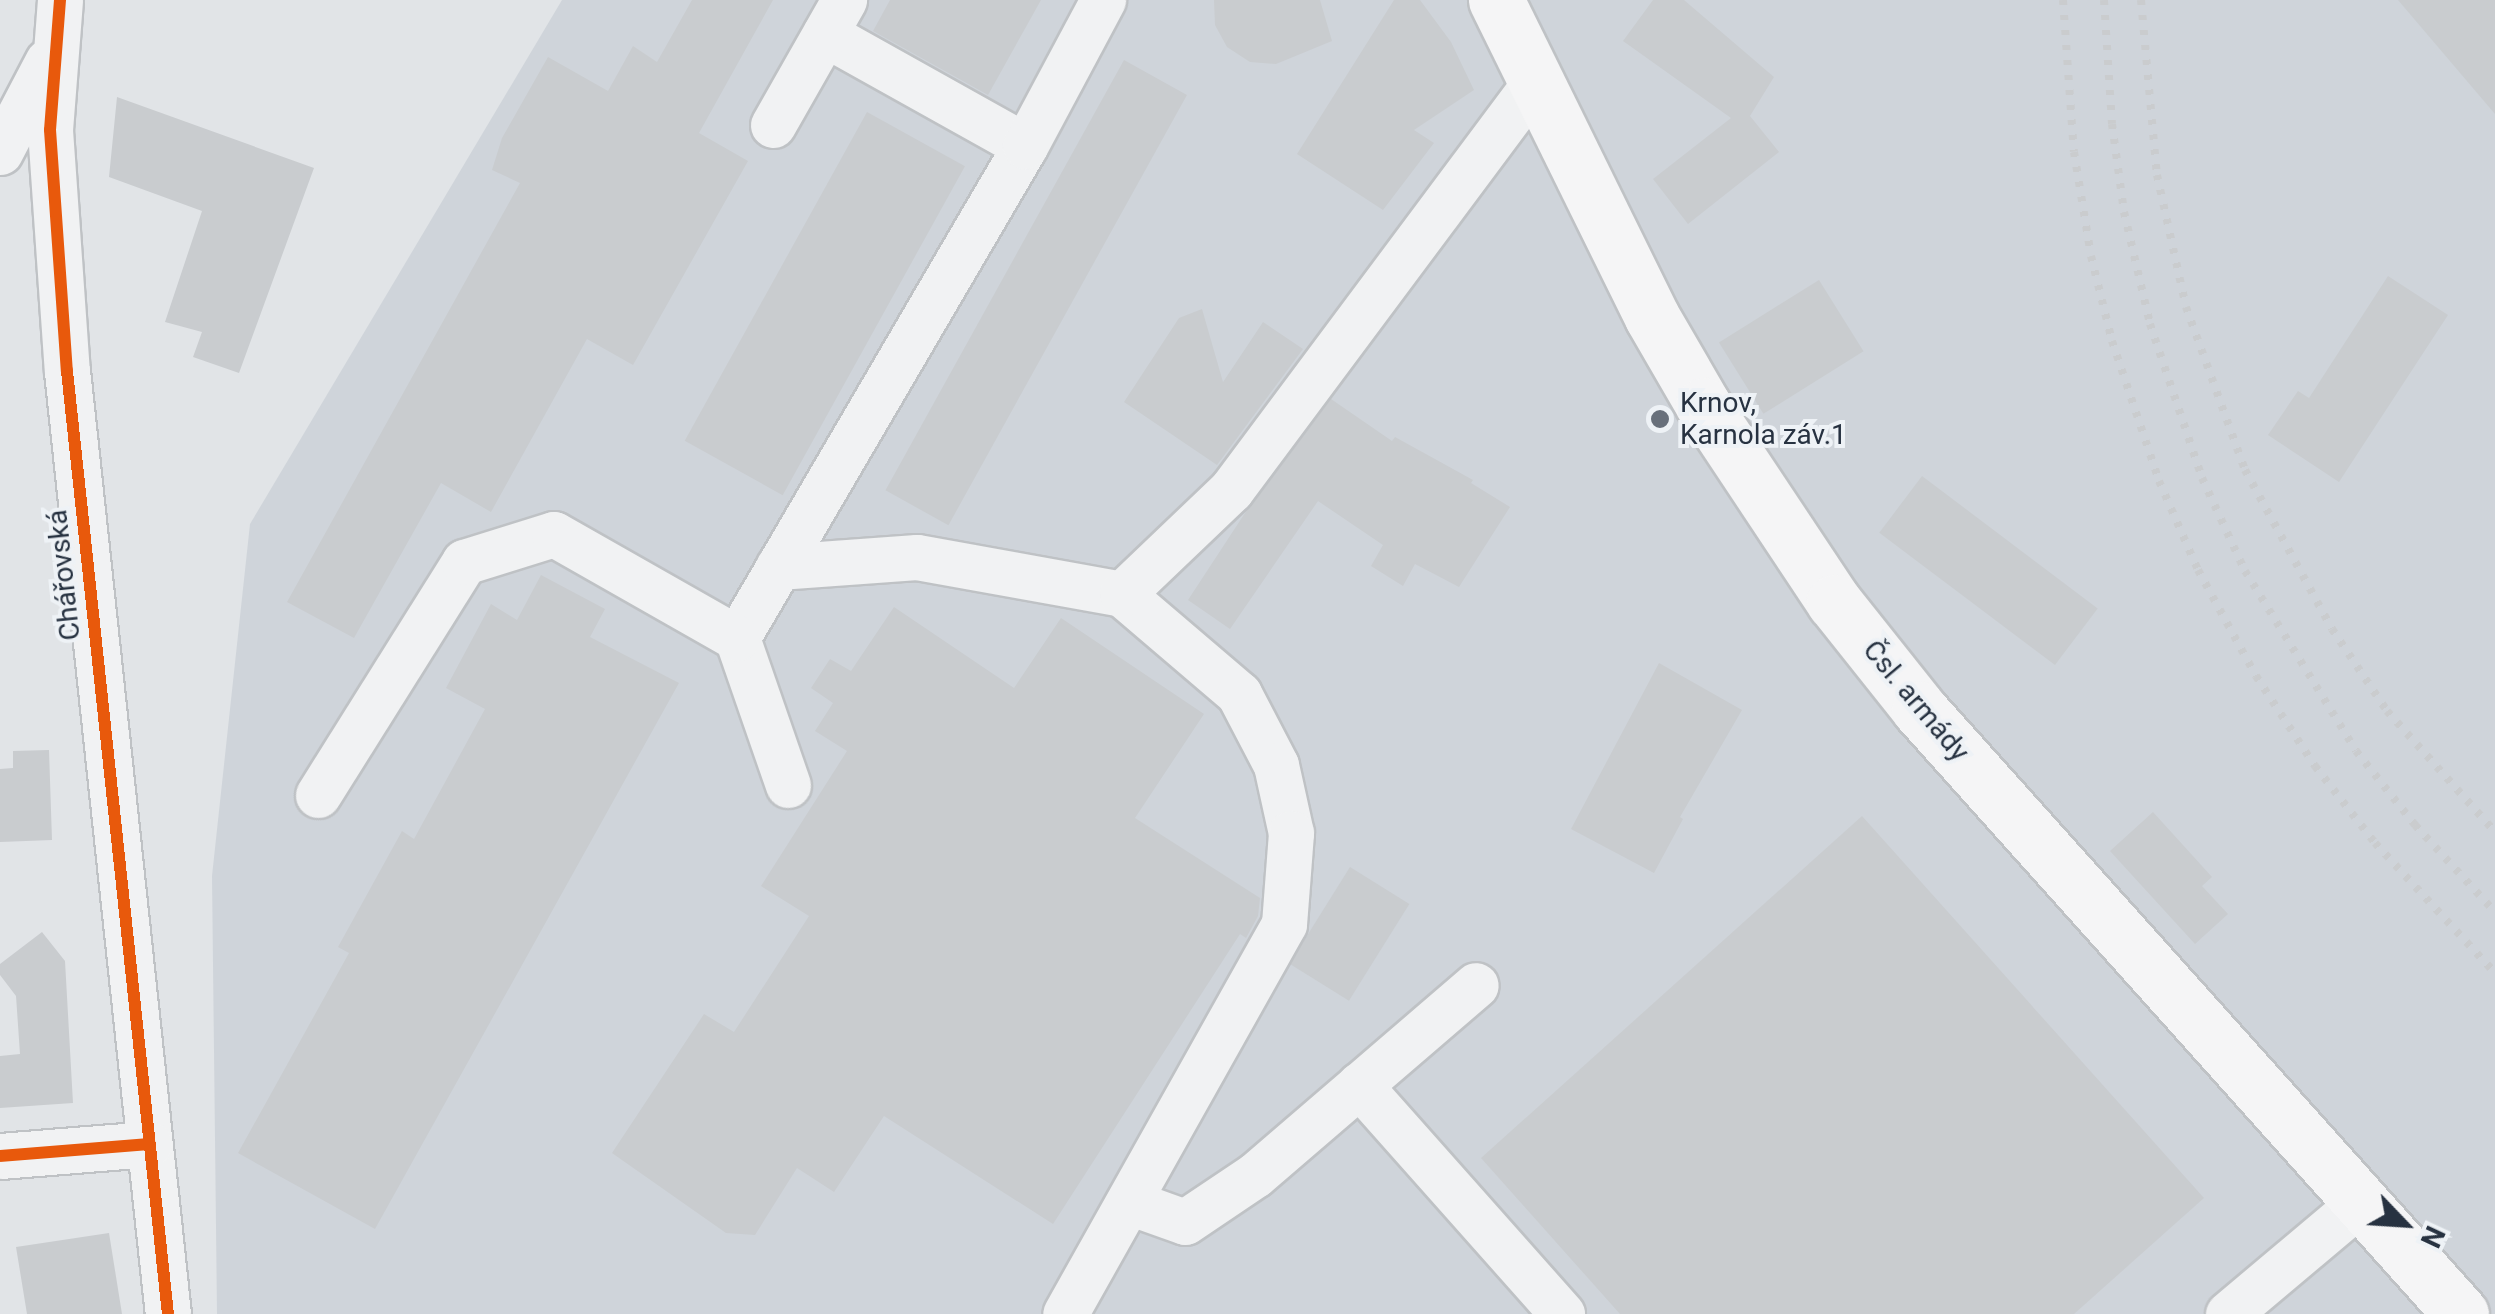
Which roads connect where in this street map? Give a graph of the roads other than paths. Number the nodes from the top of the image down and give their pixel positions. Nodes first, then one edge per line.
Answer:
1 (60, 0) edge
2 (1102, 0) edge
3 (1496, 0) edge
4 (834, 17) edge
5 (53, 51) junction
6 (1536, 81) junction
7 (774, 125) dead end
8 (1025, 146) junction
9 (0, 152) edge
10 (778, 567) junction
11 (1122, 594) junction
12 (736, 638) junction
13 (788, 785) dead end
14 (318, 794) dead end
15 (1476, 985) dead end
16 (1359, 1086) junction
17 (150, 1144) junction
18 (0, 1156) edge
19 (1129, 1202) junction
20 (2360, 1202) junction
21 (168, 1314) edge
22 (1065, 1314) edge
23 (1562, 1314) edge
24 (2228, 1314) edge
25 (2461, 1314) edge

1 - 5 street, Chářovská
2 - 8 street
3 - 6 main road, Čsl. armády
4 - 7 street
4 - 8 street
5 - 9 street, Chářovská
5 - 17 street, Chářovská
6 - 11 street
6 - 20 main road, Čsl. armády
8 - 10 street
10 - 11 street
10 - 12 street
11 - 19 street
12 - 13 street
12 - 14 street
15 - 16 street
16 - 19 street
16 - 23 street
17 - 18 street
17 - 21 street, Chářovská
19 - 22 street
20 - 24 street
20 - 25 main road, Čsl. armády

